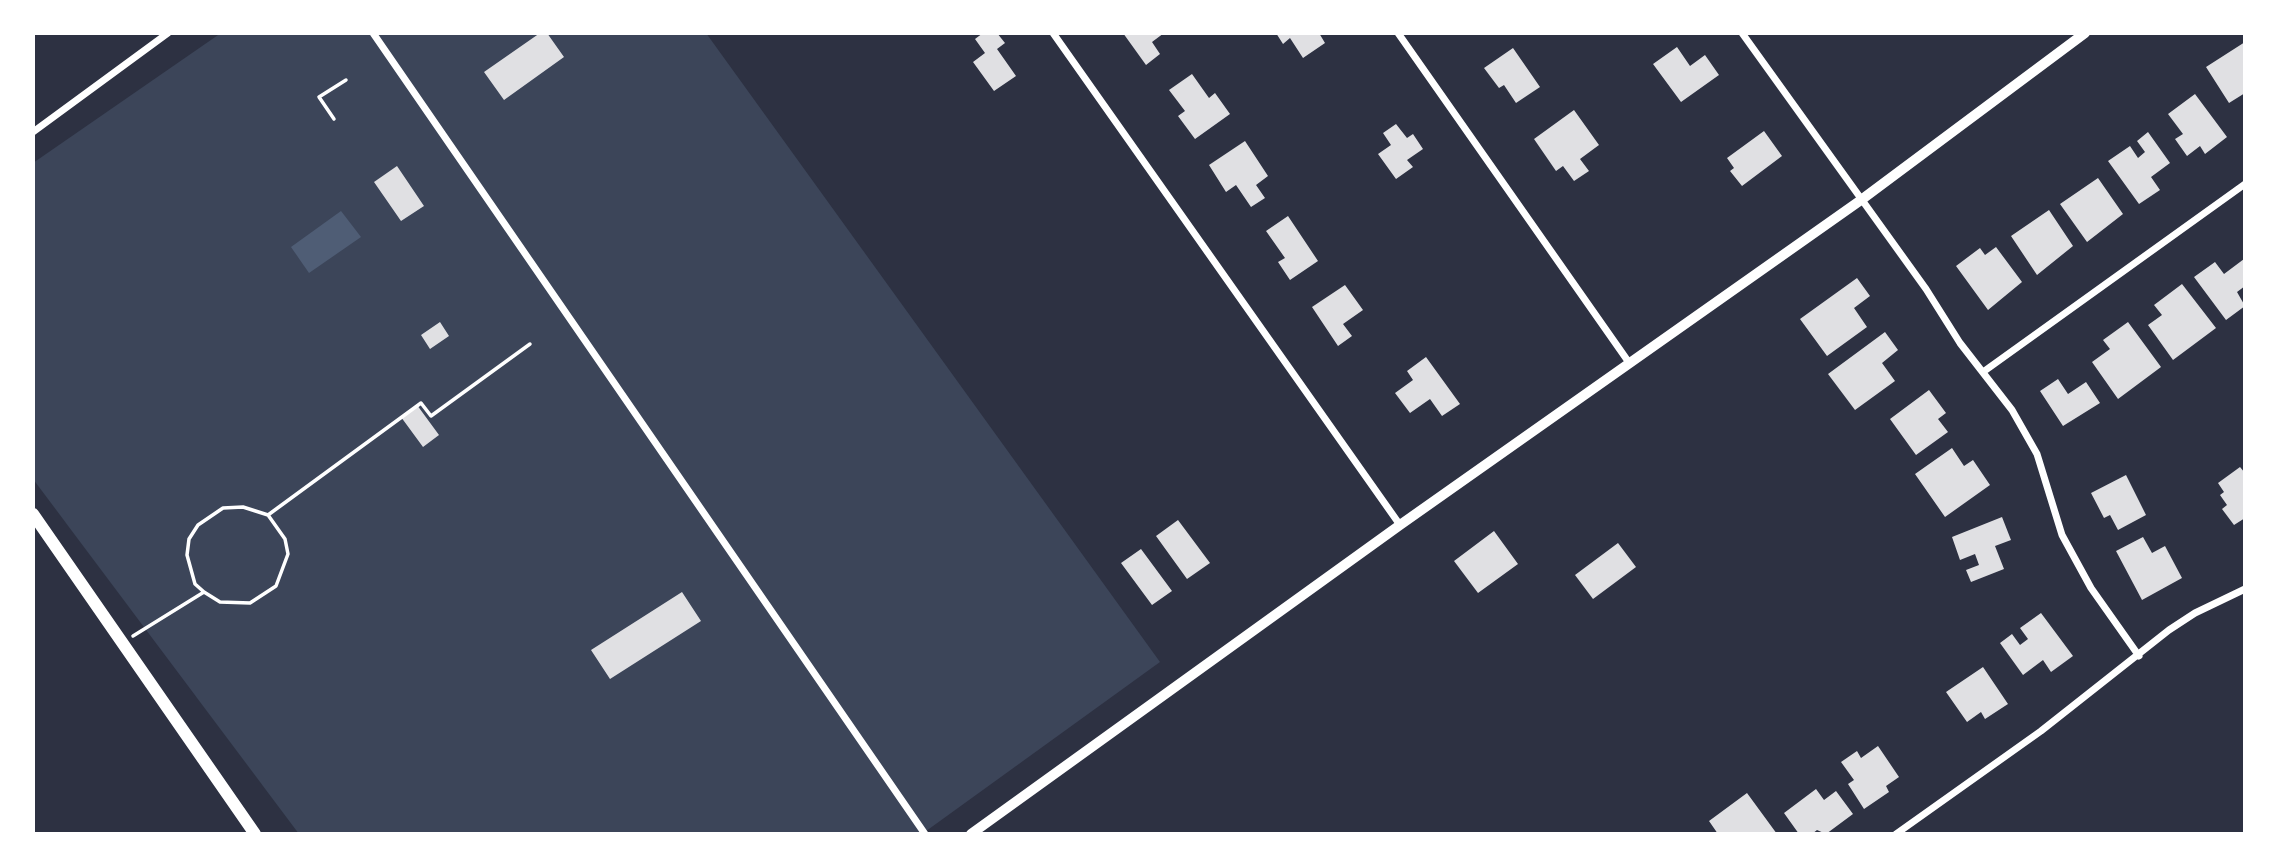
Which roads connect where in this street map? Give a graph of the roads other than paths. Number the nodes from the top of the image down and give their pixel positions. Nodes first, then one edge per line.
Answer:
1 (168, 33) edge
2 (373, 33) edge
3 (1053, 33) edge
4 (1398, 33) edge
5 (1742, 33) edge
6 (2085, 33) edge
7 (33, 132) edge
8 (2245, 184) edge
9 (1861, 200) junction
10 (1630, 364) junction
11 (1983, 372) junction
12 (33, 514) edge
13 (1400, 525) junction
14 (2245, 589) edge
15 (2139, 656) junction
16 (255, 834) edge
17 (925, 834) edge
18 (971, 834) edge
19 (1896, 834) edge

1 - 7 street
2 - 17 street
3 - 13 street
4 - 10 street
5 - 9 street
6 - 9 street
8 - 11 street
9 - 10 street
9 - 11 street
10 - 13 street
11 - 15 street
12 - 16 main road
13 - 18 street
14 - 15 street
15 - 19 street

